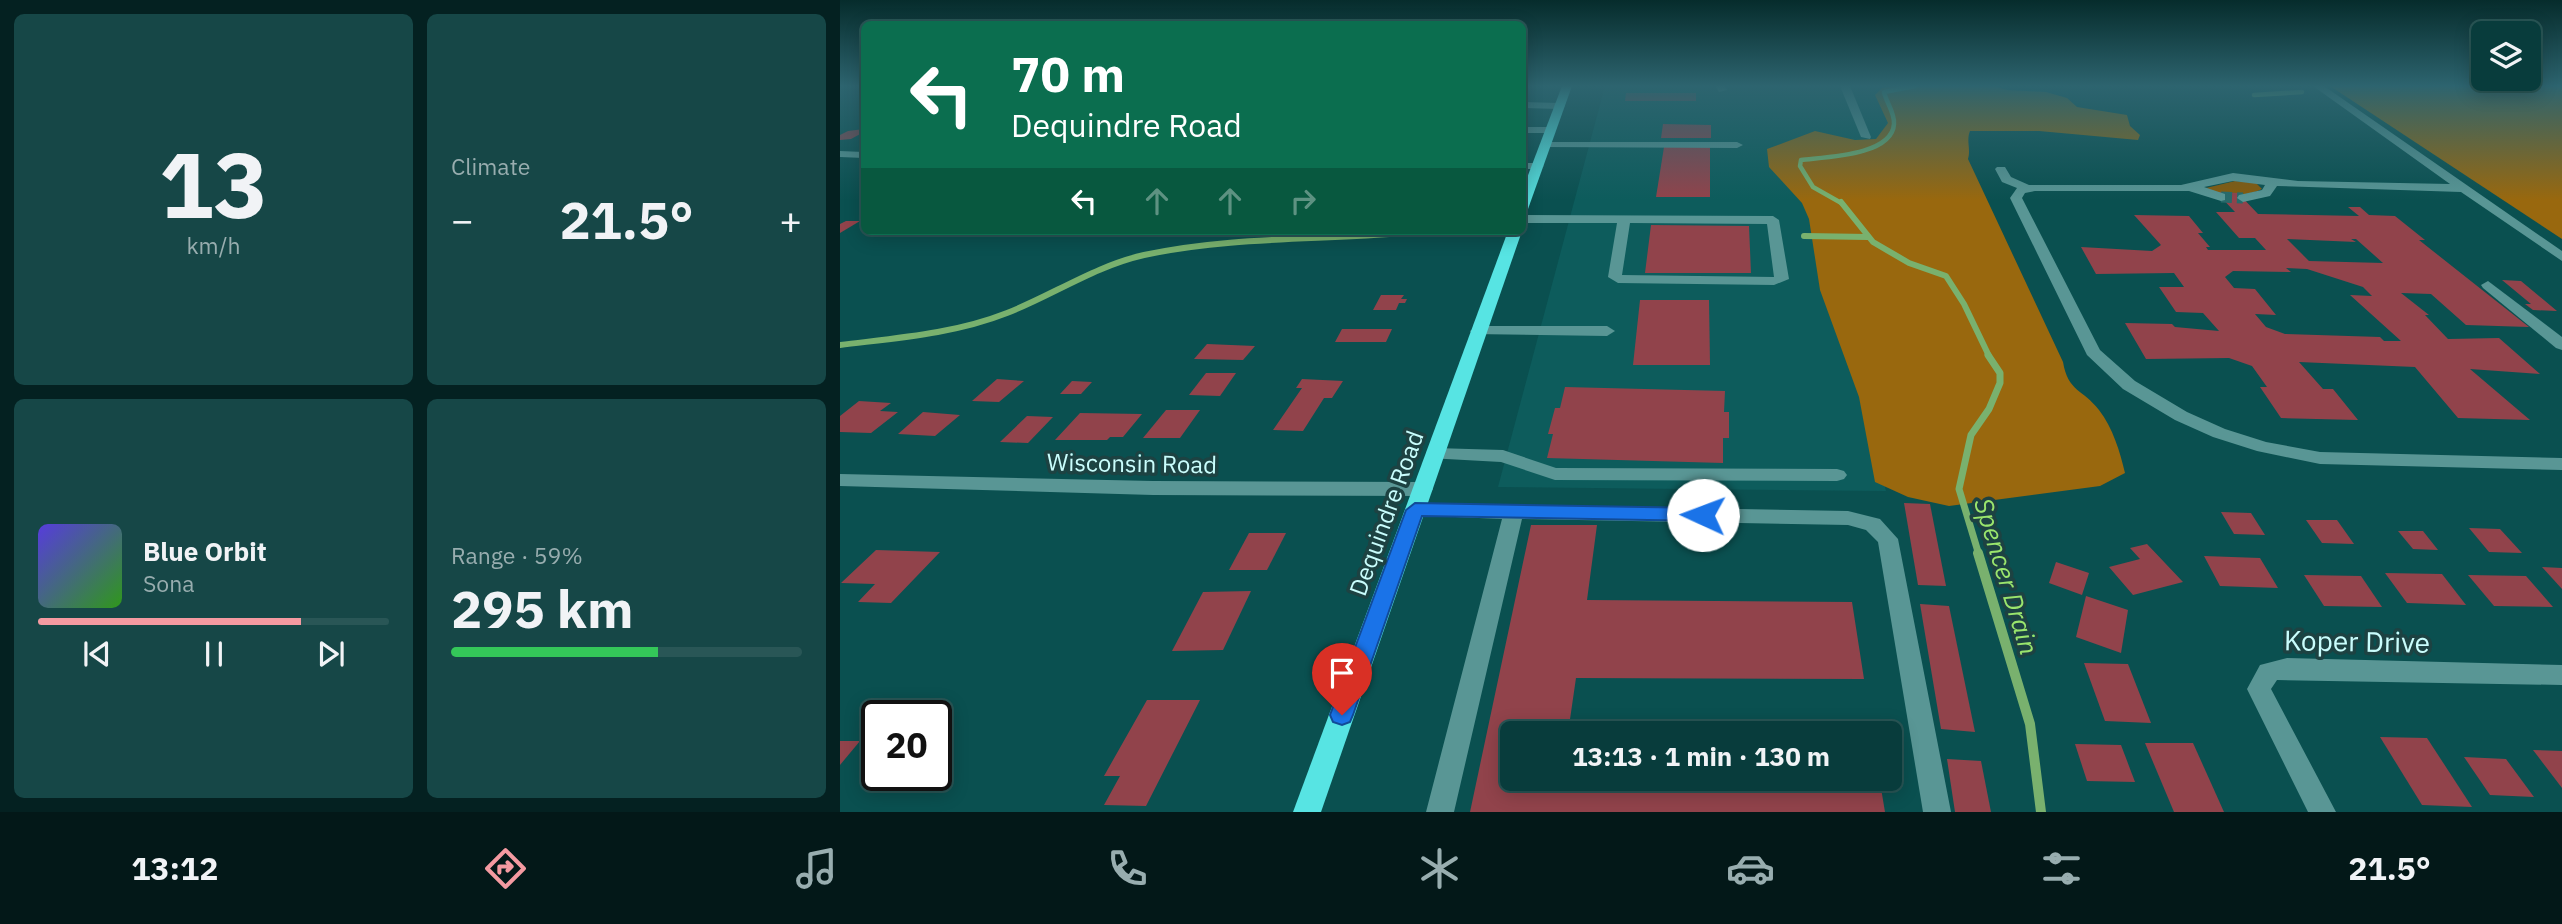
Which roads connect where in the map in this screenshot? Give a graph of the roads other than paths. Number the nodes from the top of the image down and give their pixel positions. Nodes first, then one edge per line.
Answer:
1 (1553, 124) edge
2 (1861, 124) edge
3 (2372, 124) edge
4 (1526, 130) edge
5 (1551, 130) junction
6 (1866, 137) dead end
7 (1546, 145) junction
8 (1737, 145) dead end
9 (840, 155) edge
10 (861, 155) edge
11 (1526, 166) edge
12 (1538, 166) junction
13 (2001, 169) dead end
14 (2273, 182) junction
15 (2190, 187) junction
16 (2026, 188) junction
17 (2464, 188) junction
18 (2221, 197) tunnel mouth
19 (1526, 198) edge
20 (2243, 198) tunnel mouth
21 (1526, 219) edge
22 (1624, 219) junction
23 (1514, 235) edge
24 (2562, 257) edge
25 (2488, 285) dead end
26 (1478, 331) junction
27 (1607, 331) dead end
28 (2562, 345) edge
29 (1435, 454) junction
30 (2562, 464) edge
31 (1837, 475) dead end
32 (840, 480) edge
33 (1423, 489) junction
34 (1415, 510) junction
35 (1514, 511) junction
36 (2562, 675) edge
37 (1307, 812) edge
38 (1440, 812) edge
39 (1937, 812) edge
40 (2322, 812) edge

1 - 5 main road
2 - 6 street
3 - 17 street
4 - 5 street
5 - 7 main road
7 - 8 street
7 - 12 main road
9 - 10 street
11 - 12 street
12 - 19 main road
13 - 16 street
14 - 15 street
14 - 17 street
14 - 20 street
15 - 16 street
15 - 18 street
16 - 30 street
17 - 24 street
21 - 22 street
22 - 22 street
23 - 26 main road, Dequindre Road
25 - 28 street
26 - 27 street
26 - 29 main road, Dequindre Road
29 - 31 street
29 - 33 main road, Dequindre Road
32 - 33 street, Wisconsin Road
33 - 34 main road, Dequindre Road
34 - 35 street
34 - 37 main road, Dequindre Road
35 - 38 street
35 - 39 street
36 - 40 street, Koper Drive

